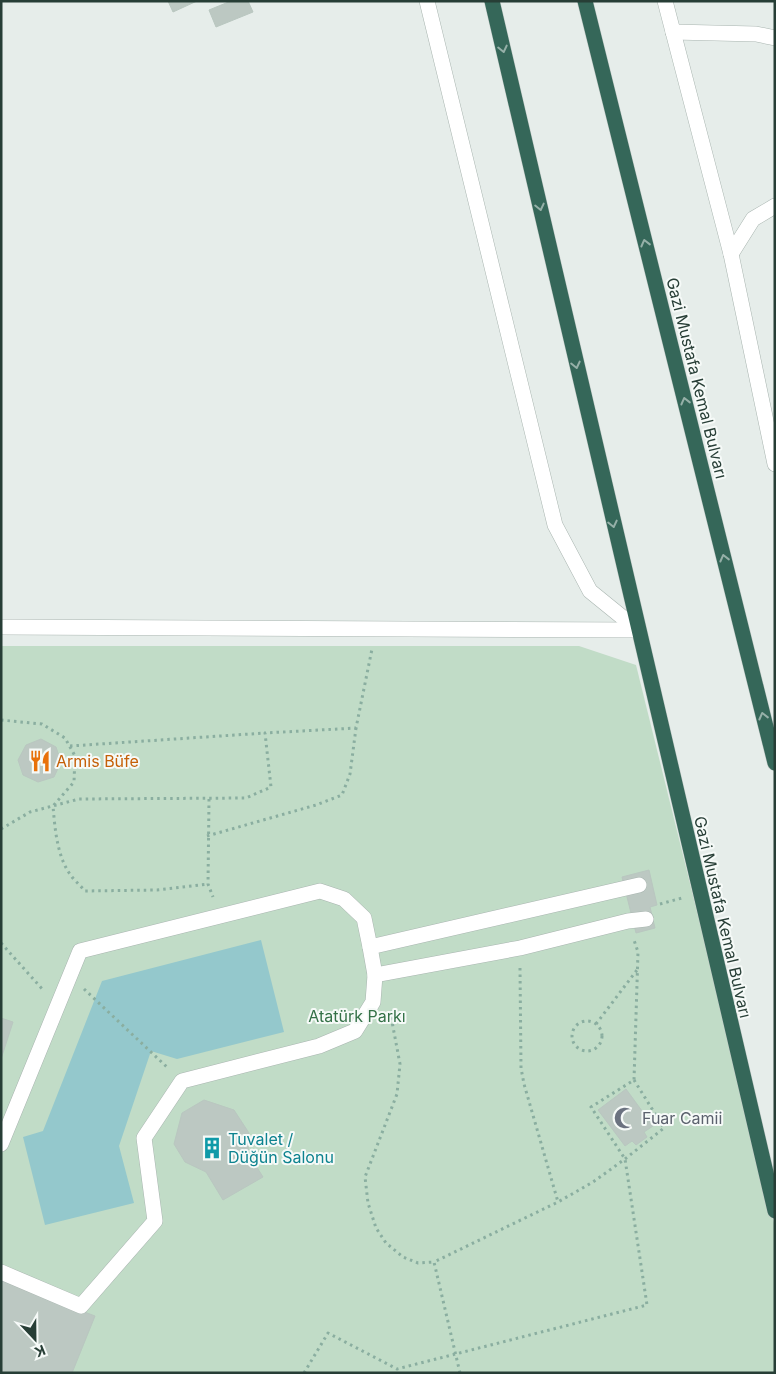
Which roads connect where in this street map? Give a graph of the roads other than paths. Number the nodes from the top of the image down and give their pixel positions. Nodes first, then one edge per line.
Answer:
1 (427, 1) edge
2 (492, 1) edge
3 (585, 1) edge
4 (665, 1) edge
5 (673, 32) junction
6 (775, 38) edge
7 (775, 206) edge
8 (731, 254) junction
9 (775, 464) edge
10 (1, 627) edge
11 (638, 630) junction
12 (775, 764) edge
13 (639, 885) dead end
14 (649, 913) road end
15 (370, 947) junction
16 (376, 975) junction
17 (1, 1144) edge
18 (775, 1211) edge
19 (1, 1272) edge

1 - 11 street
2 -> 11 highway, Gazi Mustafa Kemal Bulvarı
12 -> 3 highway, Gazi Mustafa Kemal Bulvarı
4 - 5 street
5 - 6 street
5 - 8 street
7 - 8 street
8 - 9 street
10 - 11 street
11 - 18 highway, Gazi Mustafa Kemal Bulvarı
13 - 15 street
14 - 16 street
15 - 16 street
15 - 17 street
16 - 19 street

